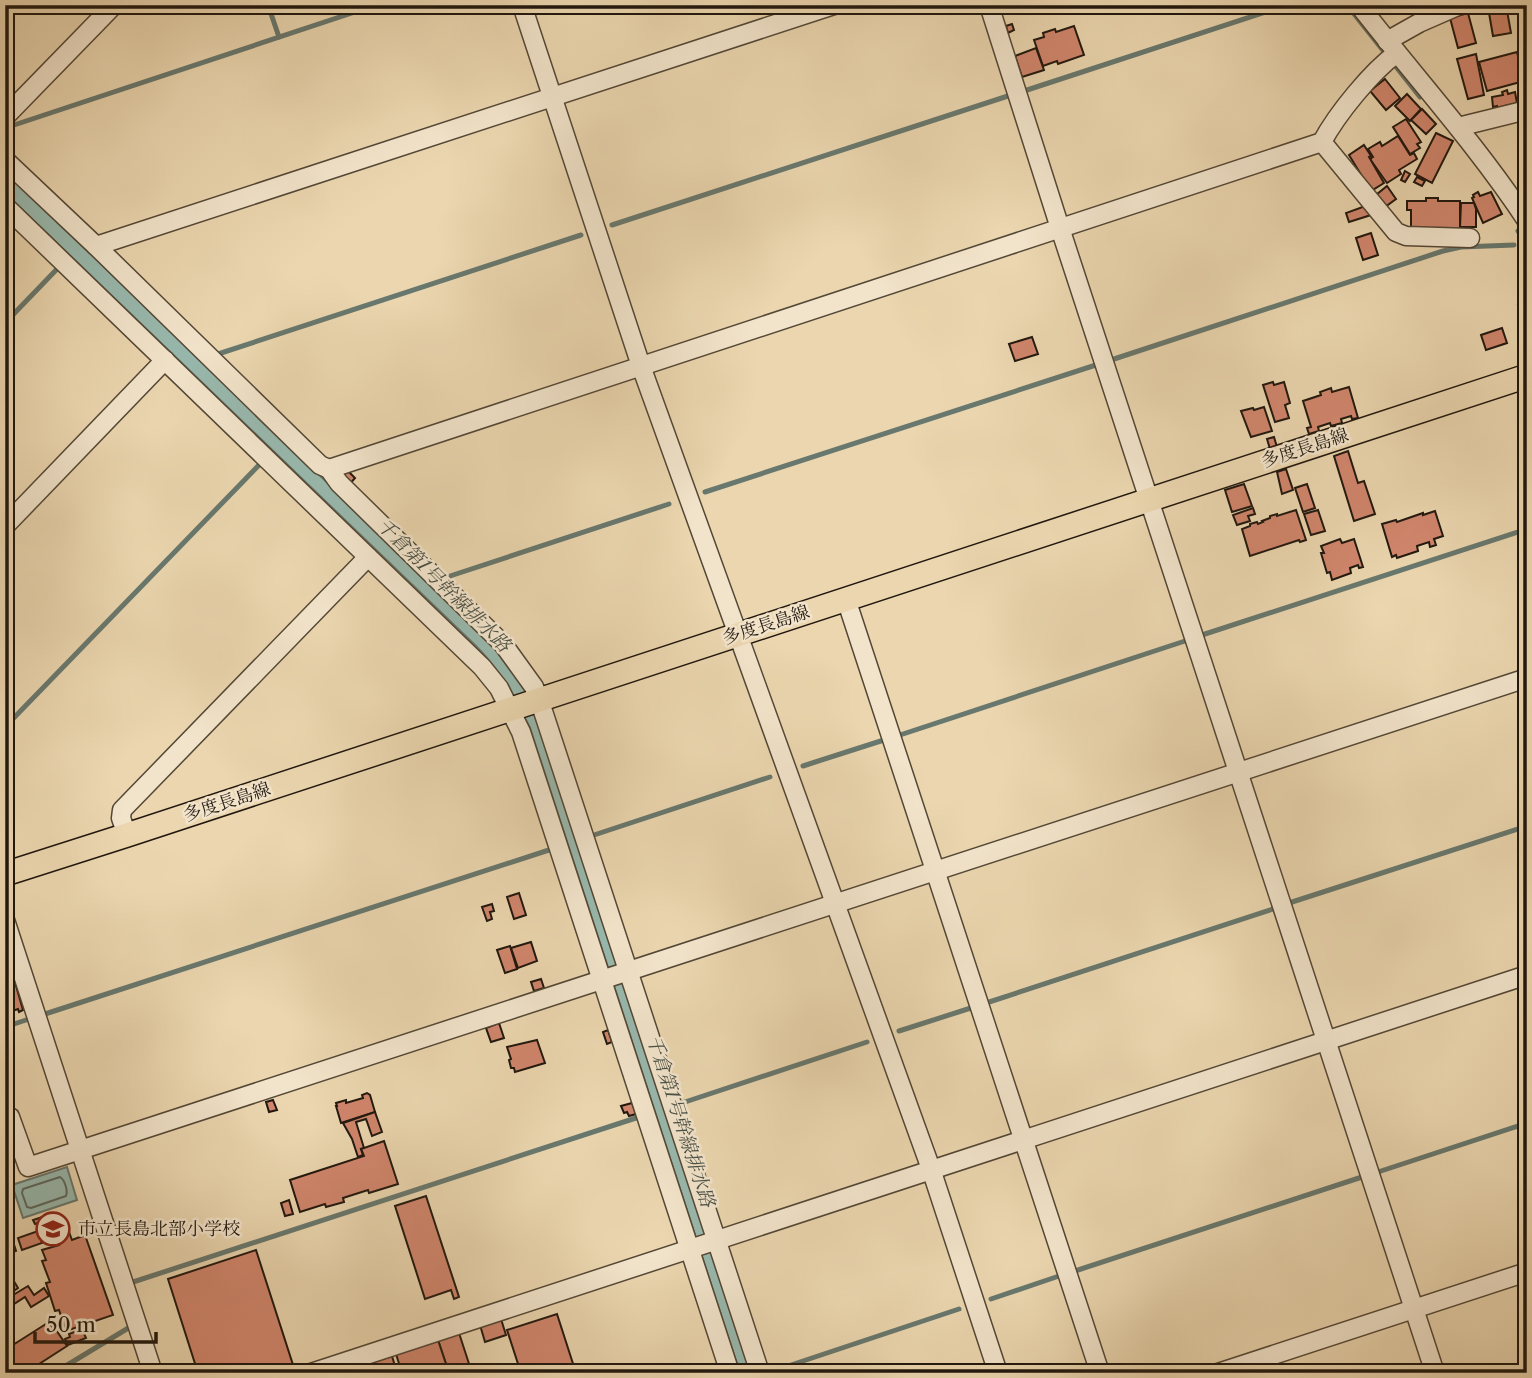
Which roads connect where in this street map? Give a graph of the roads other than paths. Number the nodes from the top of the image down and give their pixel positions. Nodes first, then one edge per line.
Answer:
1 (114, 5) edge
2 (522, 5) edge
3 (834, 5) edge
4 (989, 5) edge
5 (1359, 5) edge
6 (1460, 5) edge
7 (1390, 54) junction
8 (552, 97) junction
9 (1527, 110) edge
10 (5, 117) edge
11 (1458, 127) junction
12 (1322, 142) junction
13 (5, 160) edge
14 (5, 206) edge
15 (1527, 221) edge
16 (1060, 228) junction
17 (1471, 238) dead end
18 (96, 246) junction
19 (165, 360) junction
20 (641, 366) junction
21 (1527, 376) edge
22 (329, 469) junction
23 (1150, 499) junction
24 (5, 526) edge
25 (368, 557) junction
26 (846, 599) junction
27 (739, 634) junction
28 (1527, 678) edge
29 (525, 704) junction
30 (1239, 772) junction
31 (127, 835) junction
32 (935, 871) junction
33 (5, 874) edge
34 (835, 903) junction
35 (5, 920) edge
36 (626, 971) junction
37 (1527, 975) edge
38 (604, 979) junction
39 (1326, 1040) junction
40 (5, 1119) edge
41 (1023, 1139) junction
42 (80, 1150) junction
43 (931, 1169) junction
44 (715, 1240) junction
45 (691, 1247) junction
46 (1527, 1272) edge
47 (1414, 1309) junction
48 (153, 1373) edge
49 (311, 1373) edge
50 (730, 1373) edge
51 (760, 1373) edge
52 (998, 1373) edge
53 (1100, 1373) edge
54 (1218, 1373) edge
55 (1435, 1373) edge

1 - 10 street
2 - 8 street
3 - 8 street
4 - 16 street
5 - 7 street
6 - 7 street
7 - 11 street
7 - 12 street
8 - 18 street
8 - 20 street
9 - 11 street
11 - 15 street
12 - 16 street
12 - 17 street
13 - 18 street
14 - 19 street
16 - 20 street
16 - 23 street
18 - 22 street
19 - 24 street
19 - 25 street
20 - 22 street
20 - 27 street
21 - 23 main road, 多度長島線
22 - 29 street
23 - 26 main road, 多度長島線
23 - 30 street
25 - 29 street
25 - 31 street
26 - 27 main road, 多度長島線
26 - 32 street
27 - 29 main road, 多度長島線
27 - 34 street
28 - 30 street
29 - 31 main road, 多度長島線
29 - 36 street
29 - 38 street
30 - 32 street
30 - 39 street
31 - 33 main road, 多度長島線
32 - 34 street
32 - 41 street
34 - 36 street
34 - 43 street
35 - 42 street
36 - 38 street
36 - 44 street
37 - 39 street
38 - 42 street
38 - 45 street
39 - 41 street
39 - 47 street
40 - 42 street
41 - 43 street
41 - 53 street
42 - 48 street
43 - 44 street
43 - 52 street
44 - 45 street
44 - 51 street
45 - 49 street
45 - 50 street
46 - 47 street
47 - 54 street
47 - 55 street

